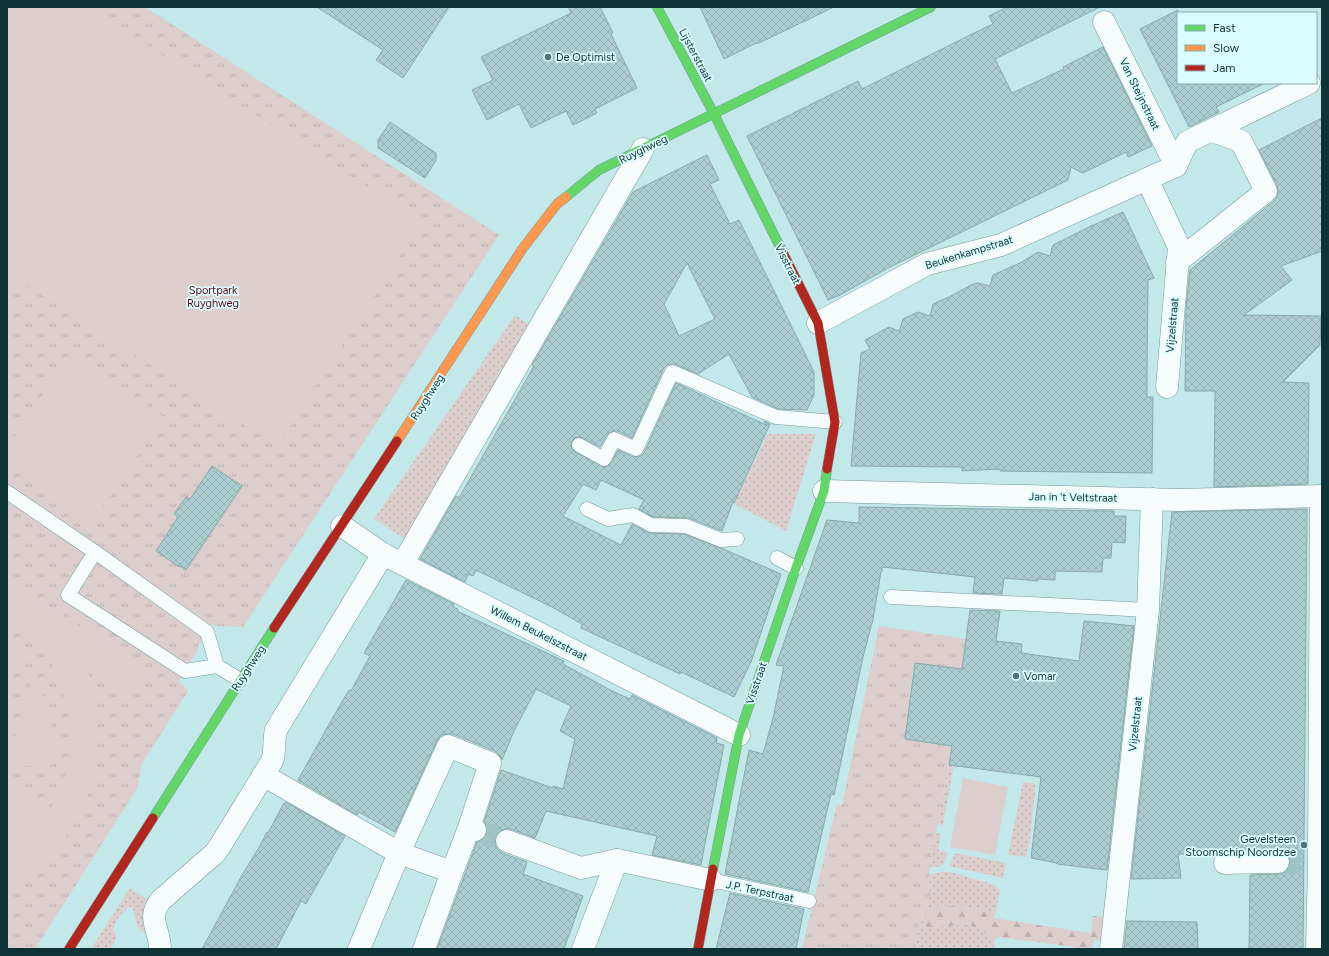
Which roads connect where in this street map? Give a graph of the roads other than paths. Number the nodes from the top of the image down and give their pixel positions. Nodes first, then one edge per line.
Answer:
1 (657, 7) edge
2 (931, 7) edge
3 (1104, 22) dead end
4 (1308, 84) edge
5 (714, 114) junction
6 (1212, 131) junction
7 (642, 149) junction
8 (1176, 166) junction
9 (1147, 179) junction
10 (1177, 262) junction
11 (818, 323) junction
12 (1167, 388) dead end
13 (835, 422) junction
14 (578, 445) dead end
15 (824, 491) junction
16 (7, 492) edge
17 (1322, 496) edge
18 (1152, 499) junction
19 (587, 509) dead end
20 (342, 526) junction
21 (737, 539) dead end
22 (95, 552) junction
23 (383, 554) junction
24 (777, 558) dead end
25 (403, 563) junction
26 (796, 568) junction
27 (891, 597) dead end
28 (1148, 610) junction
29 (217, 666) junction
30 (240, 680) junction
31 (739, 735) junction
32 (263, 775) junction
33 (506, 841) tunnel mouth
34 (390, 849) junction
35 (617, 860) junction
36 (1278, 862) tunnel mouth
37 (1225, 863) dead end
38 (1315, 863) edge
39 (452, 872) junction
40 (711, 880) junction
41 (809, 901) dead end
42 (69, 949) edge
43 (160, 949) edge
44 (359, 949) edge
45 (424, 949) edge
46 (583, 949) edge
47 (698, 949) edge
48 (1111, 949) edge
49 (1317, 949) edge

1 - 5 street, Lijsterstraat
2 - 5 street, Ruyghweg
3 - 8 street, Van Steijnstraat
4 - 6 street
5 - 7 street, Ruyghweg
5 - 11 street, Visstraat
6 - 8 street
6 - 10 street
7 - 20 street, Ruyghweg
7 - 25 street
8 - 9 street, Beukenkampstraat
9 - 10 street
9 - 11 street, Beukenkampstraat
10 - 12 street, Vijzelstraat
11 - 13 street, Visstraat
13 - 14 lane
13 - 15 street, Visstraat
15 - 18 street, Jan in 't Veltstraat
15 - 26 street, Visstraat
16 - 22 lane
17 - 18 street, Jan in 't Veltstraat
17 - 38 street
18 - 28 street, Vijzelstraat
19 - 21 lane
20 - 23 street, Willem Beukelszstraat
20 - 30 street, Ruyghweg
22 - 29 lane
22 - 29 lane
23 - 25 street, Willem Beukelszstraat
23 - 32 street
24 - 26 lane
25 - 31 street, Willem Beukelszstraat
26 - 31 street, Visstraat
27 - 28 lane
28 - 48 street, Vijzelstraat
29 - 30 lane
30 - 42 street, Ruyghweg
31 - 40 street, Visstraat
32 - 34 street
32 - 43 street
33 - 35 street
34 - 39 street
34 - 39 street
34 - 44 street
35 - 40 street
35 - 46 street
36 - 37 street
38 - 49 street
39 - 45 street
40 - 41 lane, J.P. Terpstraat
40 - 47 street, Visstraat

